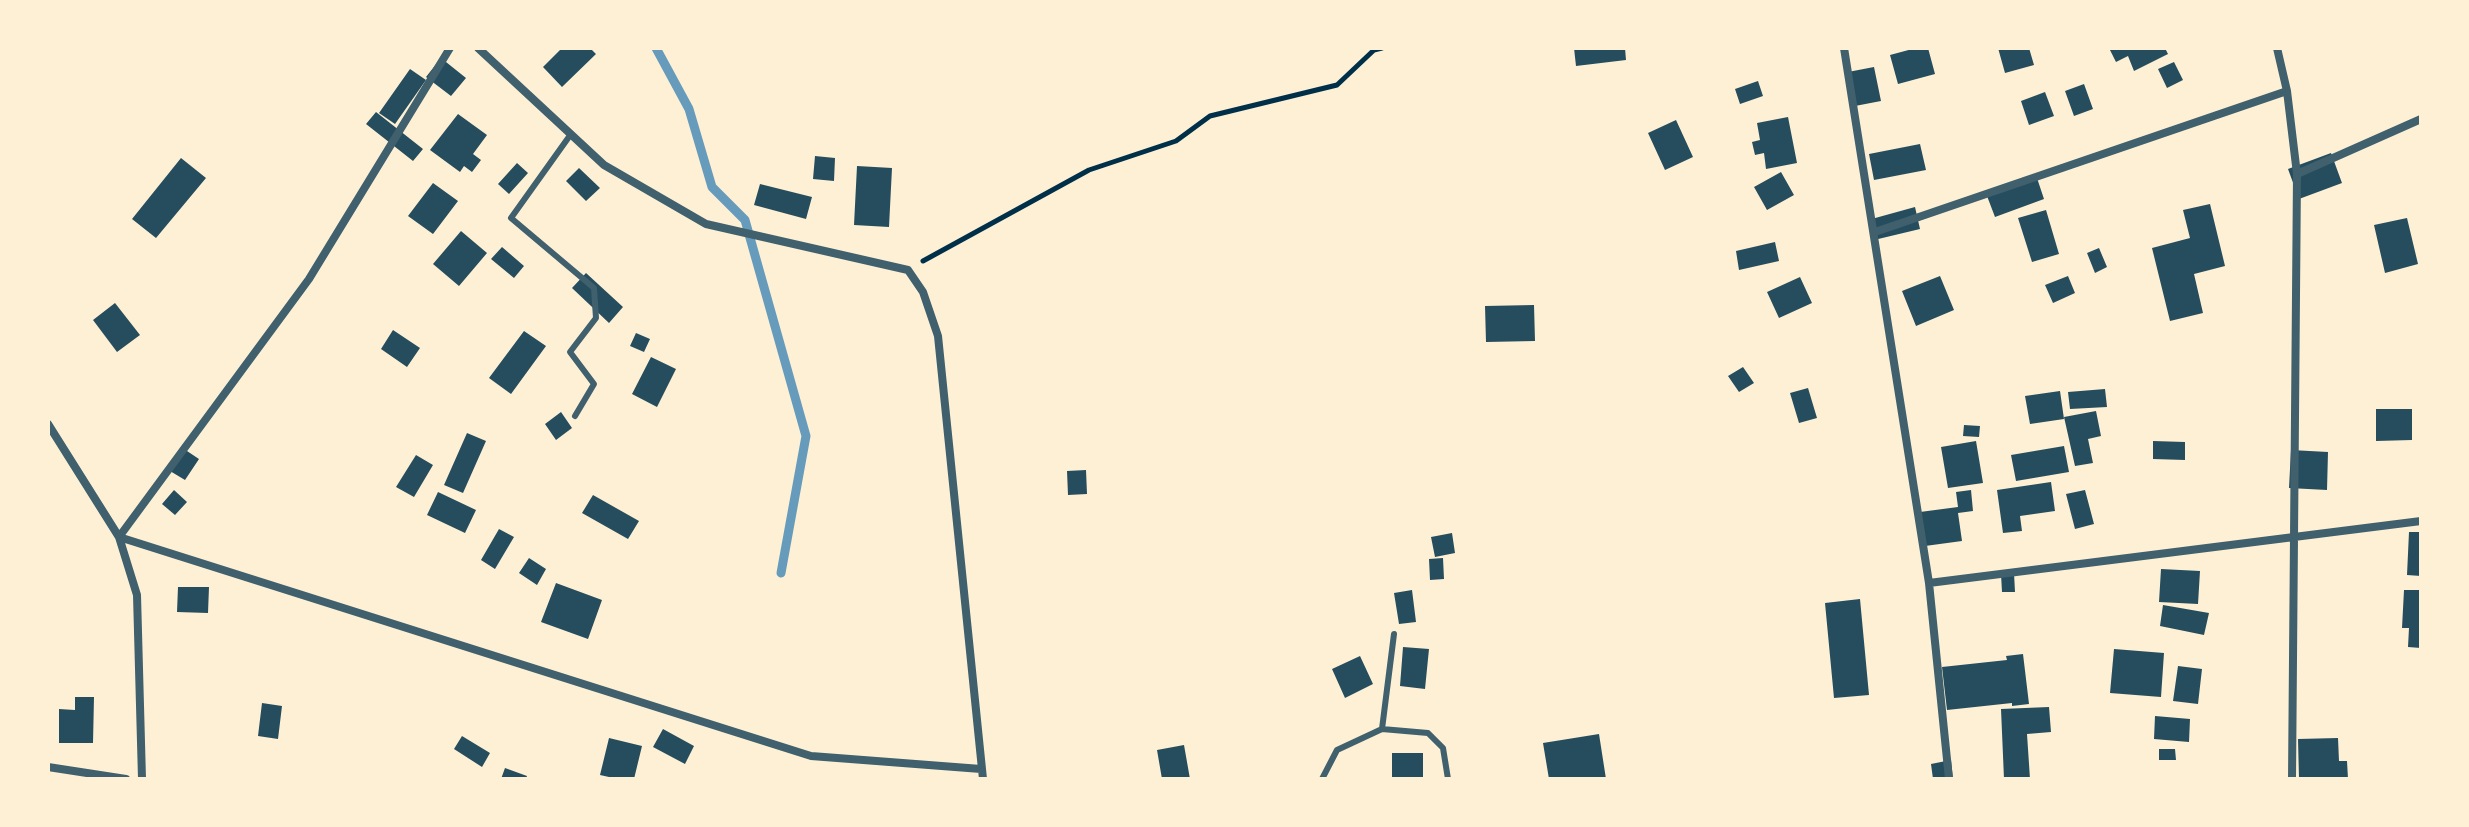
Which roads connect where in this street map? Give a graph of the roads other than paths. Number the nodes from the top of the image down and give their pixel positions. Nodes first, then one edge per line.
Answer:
1 (450, 48) edge
2 (478, 48) edge
3 (1844, 48) edge
4 (2277, 48) edge
5 (2287, 91) junction
6 (2421, 119) edge
7 (571, 134) junction
8 (2297, 174) junction
9 (1875, 232) junction
10 (575, 416) dead end
11 (48, 424) edge
12 (2421, 521) edge
13 (119, 537) junction
14 (2292, 539) junction
15 (1929, 583) junction
16 (1394, 634) dead end
17 (1382, 729) junction
18 (48, 767) edge
19 (982, 774) edge
20 (126, 779) edge
21 (142, 779) edge
22 (1322, 779) edge
23 (1448, 779) edge
24 (1949, 779) edge
25 (2292, 779) edge

1 - 13 street
2 - 7 street
3 - 9 street
4 - 5 street
5 - 8 street
5 - 9 street
6 - 8 street
7 - 10 lane
7 - 19 street
8 - 14 street
9 - 15 street
11 - 13 street
12 - 14 street
13 - 19 street
13 - 21 street
14 - 15 street
14 - 25 street
15 - 24 street
16 - 17 lane
17 - 22 lane
17 - 23 lane
18 - 20 street

